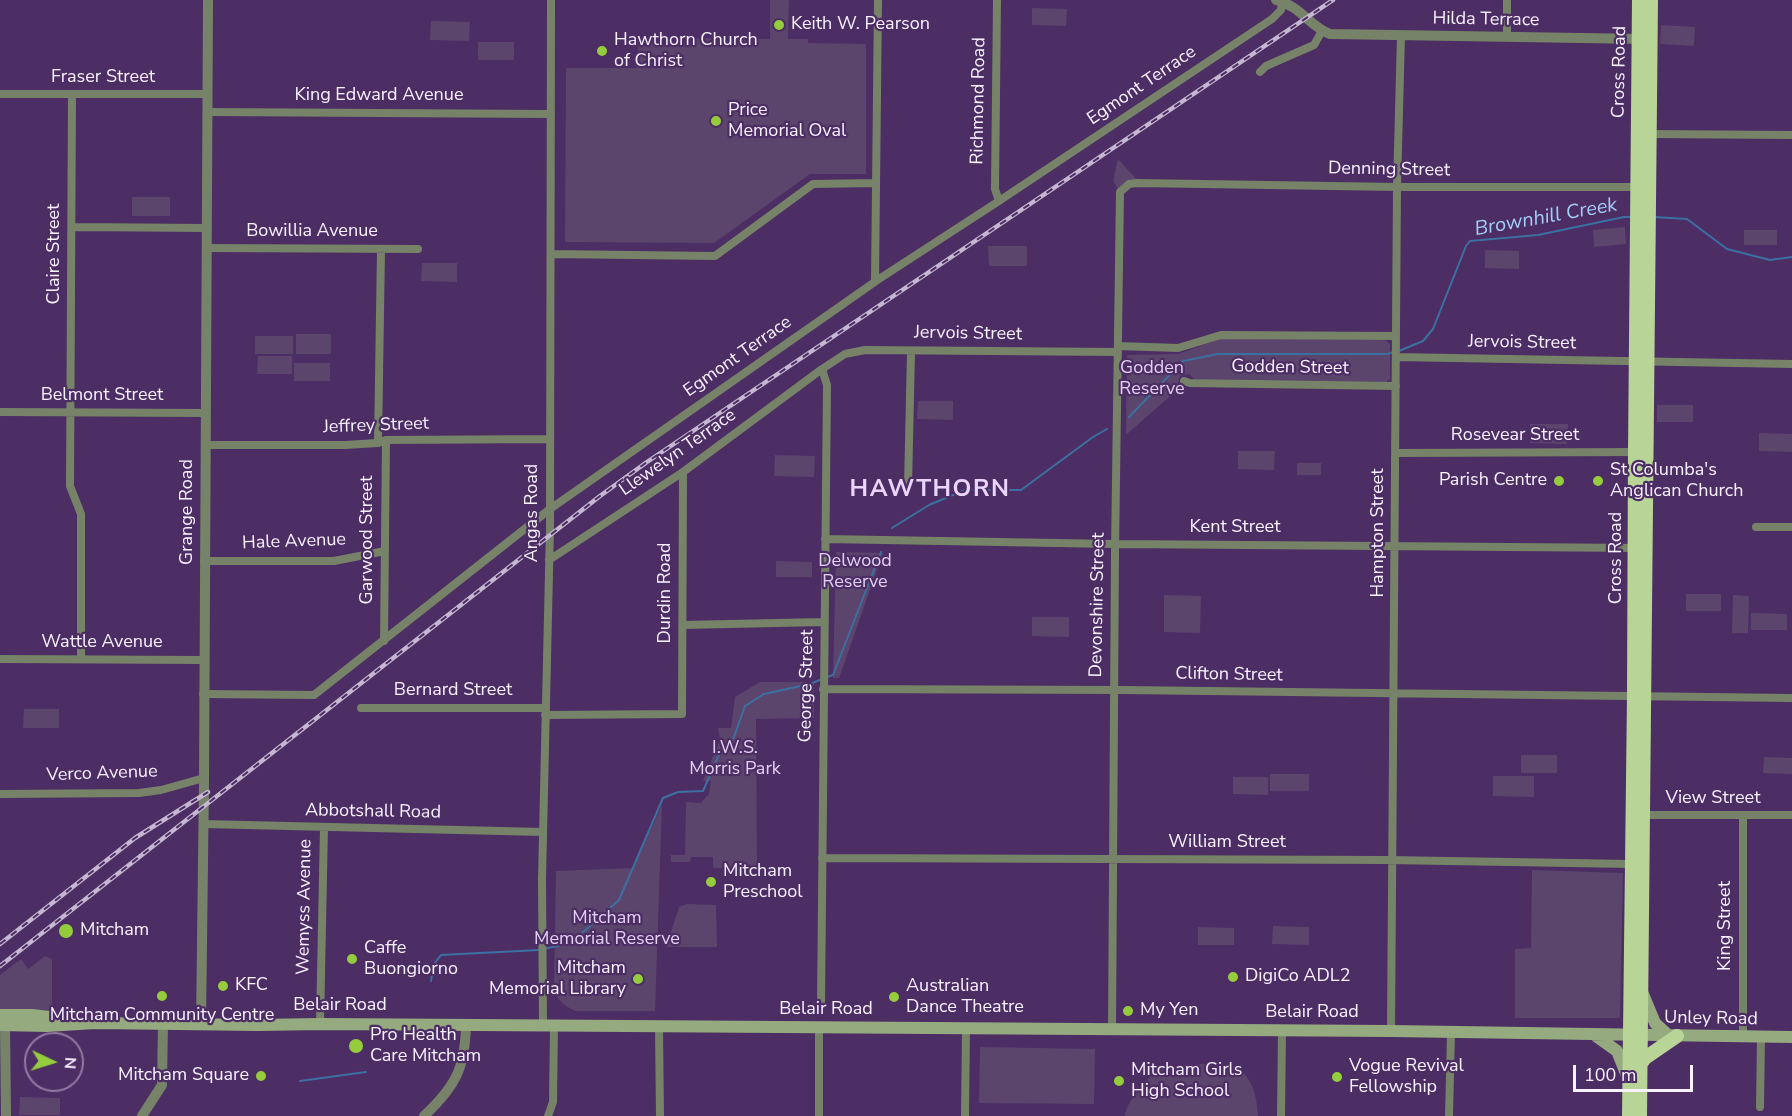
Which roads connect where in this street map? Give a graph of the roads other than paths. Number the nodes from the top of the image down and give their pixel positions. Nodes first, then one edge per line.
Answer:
1 (208, 0) edge
2 (551, 0) edge
3 (878, 0) edge
4 (997, 0) edge
5 (1507, 0) edge
6 (1639, 0) edge
7 (1650, 0) edge
8 (1279, 1) edge
9 (1294, 3) edge
10 (1322, 31) junction
11 (1401, 35) junction
12 (1507, 37) junction
13 (1644, 39) junction
14 (1260, 72) dead end
15 (0, 94) edge
16 (72, 94) junction
17 (207, 94) junction
18 (207, 112) junction
19 (551, 114) junction
20 (1643, 134) junction
21 (1792, 135) edge
22 (876, 183) junction
23 (1129, 184) joint
24 (1397, 187) junction
25 (1643, 188) junction
26 (999, 201) junction
27 (72, 227) junction
28 (206, 228) junction
29 (206, 248) junction
30 (381, 249) junction
31 (418, 249) dead end
32 (551, 254) junction
33 (875, 281) junction
34 (1396, 336) junction
35 (1118, 349) junction
36 (911, 351) junction
37 (1396, 354) junction
38 (1641, 361) junction
39 (1792, 363) edge
40 (822, 369) junction
41 (1184, 381) dead end
42 (1396, 386) junction
43 (0, 412) edge
44 (70, 413) junction
45 (205, 413) junction
46 (550, 439) junction
47 (382, 441) junction
48 (205, 445) junction
49 (1640, 452) junction
50 (1396, 453) junction
51 (683, 472) junction
52 (908, 488) dead end
53 (550, 509) junction
54 (1756, 527) dead end
55 (1792, 527) edge
56 (825, 539) junction
57 (1115, 544) junction
58 (1395, 546) junction
59 (1640, 548) junction
60 (385, 551) junction
61 (549, 560) junction
62 (204, 561) junction
63 (824, 622) junction
64 (683, 625) junction
65 (384, 641) junction
66 (0, 658) edge
67 (81, 659) junction
68 (203, 660) junction
69 (823, 688) junction
70 (1113, 690) junction
71 (1394, 693) junction
72 (203, 694) junction
73 (1639, 696) junction
74 (1792, 698) edge
75 (361, 708) dead end
76 (545, 711) junction
77 (682, 714) joint
78 (204, 778) junction
79 (0, 794) edge
80 (1638, 815) junction
81 (1743, 815) junction
82 (1792, 815) edge
83 (203, 824) junction
84 (324, 827) junction
85 (543, 832) junction
86 (822, 858) junction
87 (1112, 860) junction
88 (1393, 860) junction
89 (1632, 864) junction
90 (1640, 987) junction
91 (821, 1005) dead end
92 (2, 1022) edge
93 (163, 1023) junction
94 (201, 1024) junction
95 (320, 1024) junction
96 (466, 1025) junction
97 (548, 1026) junction
98 (659, 1027) junction
99 (819, 1028) junction
100 (966, 1029) junction
101 (1112, 1030) junction
102 (1281, 1031) junction
103 (1391, 1031) junction
104 (1451, 1033) junction
105 (1595, 1035) junction
106 (1635, 1036) junction
107 (1673, 1036) junction
108 (1743, 1036) junction
109 (1761, 1037) junction
110 (1792, 1037) edge
111 (1640, 1065) junction
112 (1629, 1081) junction
113 (1760, 1107) dead end
114 (6, 1116) edge
115 (142, 1116) edge
116 (424, 1116) edge
117 (549, 1116) edge
118 (660, 1116) edge
119 (819, 1116) edge
120 (965, 1116) edge
121 (1281, 1116) edge
122 (1449, 1116) edge
123 (1629, 1116) edge
124 (1640, 1116) edge

1 - 17 street, Grange Road
2 - 19 street, Angas Road
3 - 22 street
4 - 26 street, Richmond Road
5 - 12 street
6 - 13 highway, Cross Road
7 - 13 highway, Cross Road
8 - 9 street
8 - 26 street, Egmont Terrace
9 - 10 street
10 - 11 street, Hilda Terrace
10 - 14 street
11 - 12 street, Hilda Terrace
11 - 24 street, Hampton Street
12 - 13 street, Hilda Terrace
13 - 20 highway, Cross Road
15 - 16 street, Fraser Street
16 - 17 street, Fraser Street
16 - 27 street, Claire Street
17 - 18 street, Grange Road
18 - 19 street, King Edward Avenue
18 - 28 street, Grange Road
19 - 32 street, Angas Road
20 - 21 street
20 - 25 highway, Cross Road
22 - 32 street
22 - 33 street
23 - 24 street, Denning Street
23 - 35 street, Devonshire Street
24 - 25 street, Denning Street
24 - 34 street, Hampton Street
25 - 38 highway, Cross Road
26 - 33 street, Egmont Terrace
27 - 28 street
27 - 44 street, Claire Street
28 - 29 street, Grange Road
29 - 30 street, Bowillia Avenue
29 - 45 street, Grange Road
30 - 31 street, Bowillia Avenue
30 - 47 street, Garwood Street
32 - 46 street, Angas Road
33 - 53 street, Egmont Terrace
34 - 35 street, Jervois Street
34 - 37 street, Hampton Street
35 - 36 street, Jervois Street
35 - 57 street, Devonshire Street
36 - 40 street, Jervois Street
36 - 52 street
37 - 38 street, Jervois Street
37 - 42 street, Hampton Street
38 - 39 street, Jervois Street
38 - 49 highway, Cross Road
40 - 51 street, Llewelyn Terrace
40 - 56 street, George Street
41 - 42 street, Godden Street
42 - 50 street, Hampton Street
43 - 44 street, Belmont Street
44 - 45 street, Belmont Street
44 - 67 street, Claire Street
45 - 48 street, Grange Road
46 - 47 street, Jeffrey Street
46 - 53 street, Angas Road
47 - 48 street, Jeffrey Street
47 - 60 street, Garwood Street
48 - 62 street, Grange Road
49 - 50 street, Rosevear Street
49 - 59 highway, Cross Road
50 - 58 street, Hampton Street
51 - 61 street, Llewelyn Terrace
51 - 64 street, Durdin Road
53 - 61 street, Angas Road
53 - 65 street, Egmont Terrace
54 - 55 street
56 - 57 street, Kent Street
56 - 63 street, George Street
57 - 58 street, Kent Street
57 - 70 street, Devonshire Street
58 - 59 street, Kent Street
58 - 71 street, Hampton Street
59 - 73 highway, Cross Road
60 - 62 street, Hale Avenue
60 - 65 street, Garwood Street
61 - 76 street, Angas Road
62 - 68 street, Grange Road
63 - 64 street
63 - 69 street, George Street
64 - 77 street, Durdin Road
65 - 72 street, Egmont Terrace
66 - 67 street, Wattle Avenue
67 - 68 street, Wattle Avenue
68 - 72 street, Grange Road
69 - 70 street, Clifton Street
69 - 86 street, George Street
70 - 71 street, Clifton Street
70 - 87 street, Devonshire Street
71 - 73 street, Clifton Street
71 - 88 street, Hampton Street
72 - 78 street, Grange Road
73 - 74 street
73 - 80 highway, Cross Road
75 - 76 street, Bernard Street
76 - 77 street, Bernard Street
76 - 85 street, Angas Road
78 - 79 street, Verco Avenue
78 - 83 street, Grange Road
80 - 81 street, View Street
80 - 89 highway, Cross Road
80 - 90 highway, Cross Road
81 - 82 street, View Street
81 - 108 street, King Street
83 - 84 street, Abbotshall Road
83 - 94 street, Grange Road
84 - 85 street, Abbotshall Road
84 - 95 street, Wemyss Avenue
85 - 97 street, Angas Road
86 - 87 street, William Street
86 - 91 street, George Street
87 - 88 street, William Street
87 - 101 street, Devonshire Street
88 - 89 street, William Street
88 - 103 street, Hampton Street
89 - 106 highway, Cross Road
90 - 106 highway, Cross Road
90 - 107 main road
92 - 93 main road, Belair Road
92 - 114 street
93 - 94 main road, Belair Road
93 - 115 street
94 - 95 main road, Belair Road
95 - 96 main road, Belair Road
96 - 97 main road, Belair Road
96 - 116 street
97 - 98 main road, Belair Road
97 - 117 street, Angas Road
98 - 99 main road, Belair Road
98 - 118 street
99 - 100 main road, Belair Road
99 - 119 street
100 - 101 main road, Belair Road
100 - 120 street
101 - 102 main road, Belair Road
102 - 103 main road, Belair Road
102 - 121 street
103 - 104 main road, Belair Road
104 - 105 main road, Belair Road
104 - 122 street
105 - 106 main road, Belair Road
105 - 112 main road
106 - 107 main road, Unley Road
106 - 111 highway, Cross Road
106 - 112 highway, Cross Road
107 - 108 main road, Unley Road
107 - 111 highway
108 - 109 main road, Unley Road
109 - 110 main road, Unley Road
109 - 113 street
111 - 124 highway, Cross Road
112 - 123 highway, Cross Road

